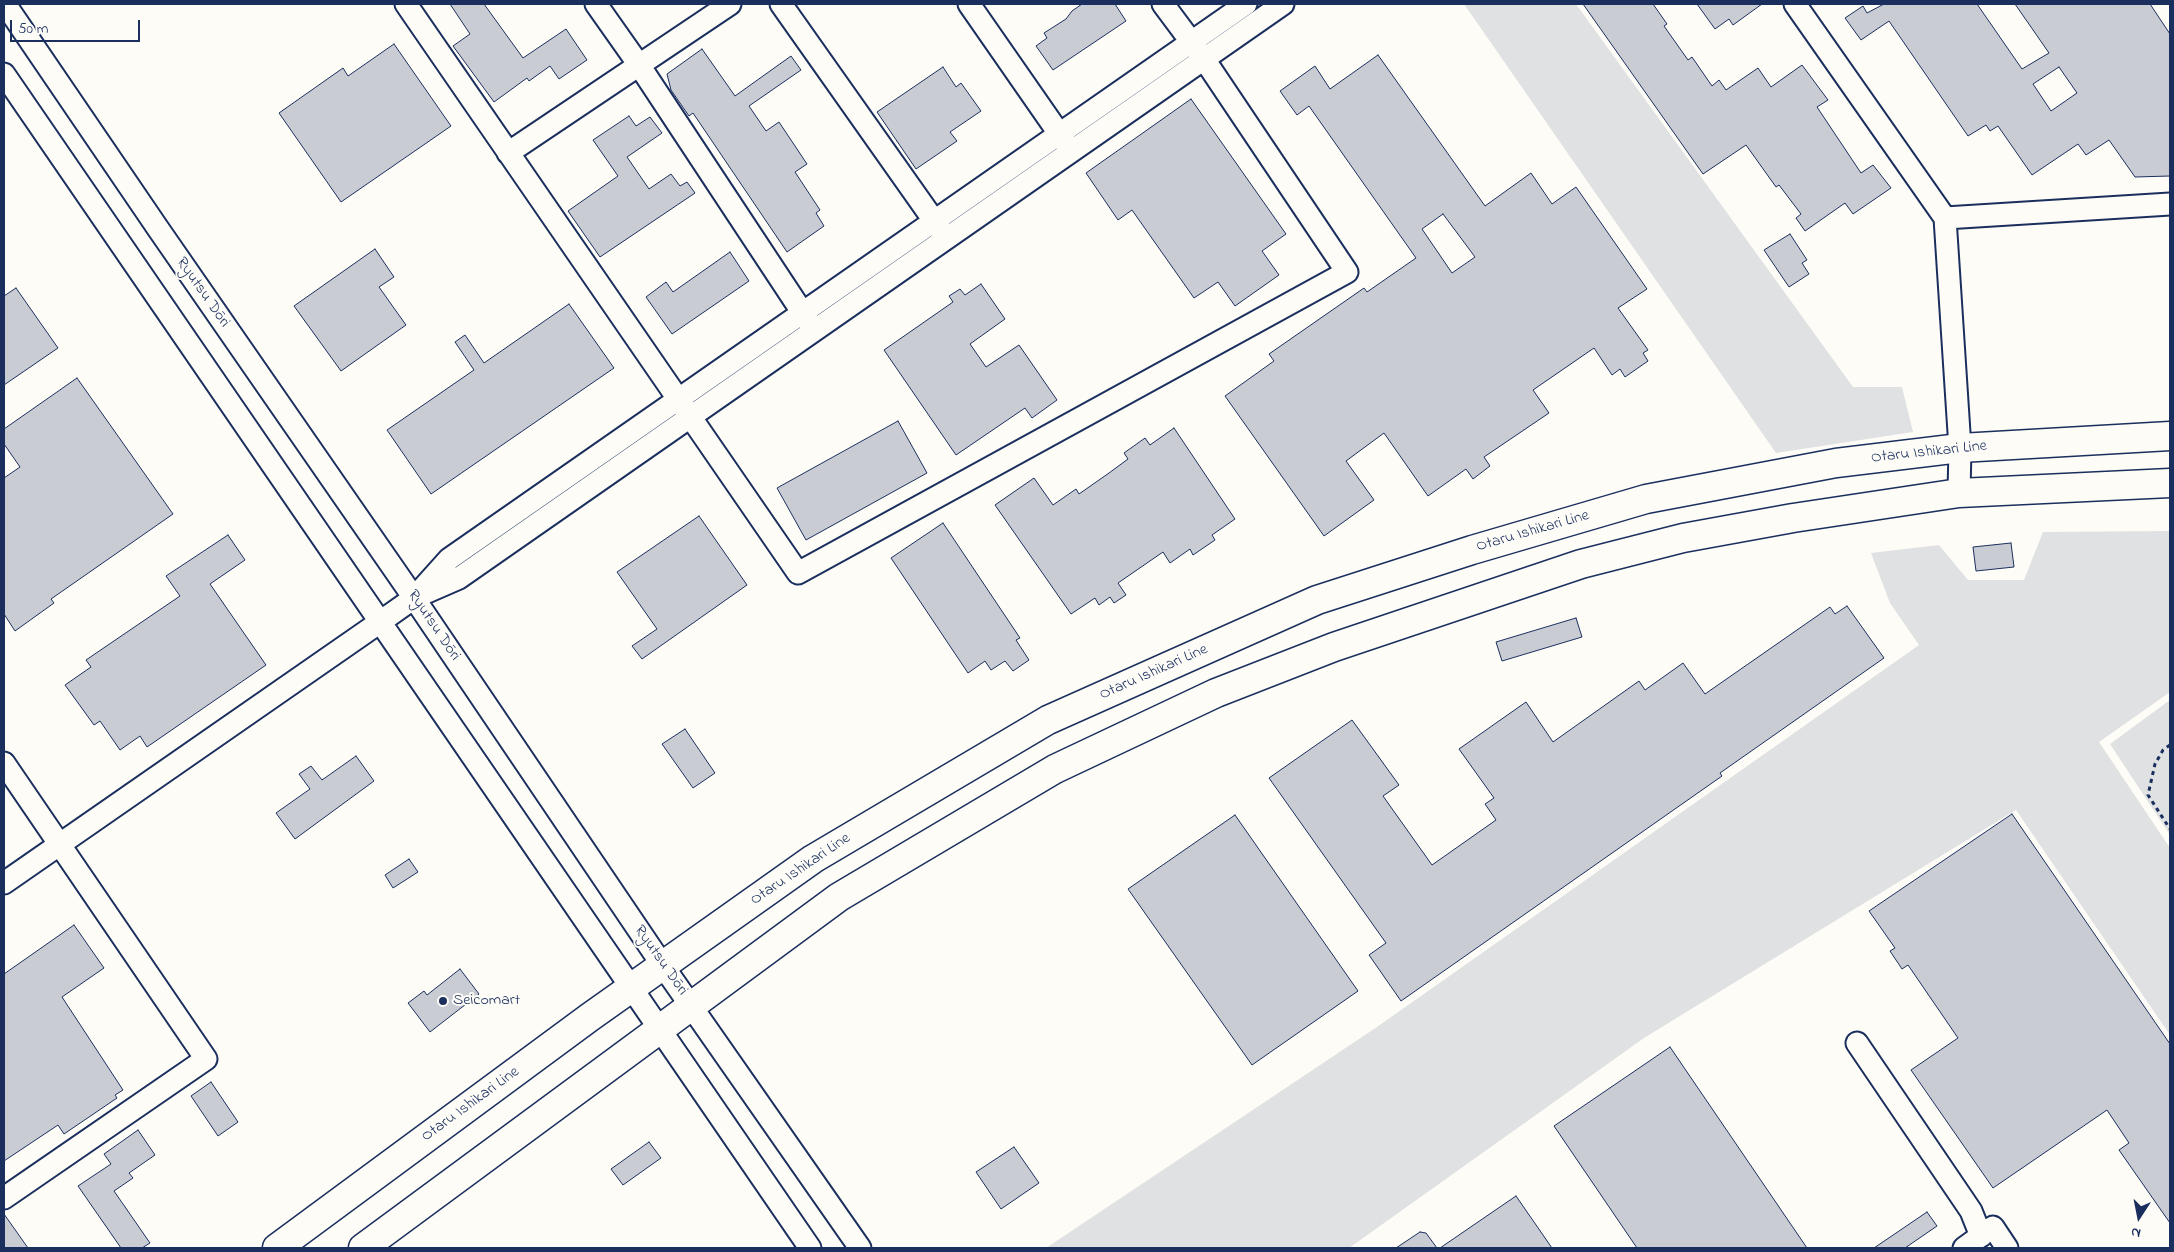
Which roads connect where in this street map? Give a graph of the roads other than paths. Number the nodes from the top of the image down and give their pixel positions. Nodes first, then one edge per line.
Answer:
1 (5, 4) edge
2 (406, 4) edge
3 (596, 4) edge
4 (730, 4) edge
5 (781, 4) edge
6 (969, 4) edge
7 (1163, 4) edge
8 (1246, 4) edge
9 (1284, 4) edge
10 (1795, 4) edge
11 (1190, 43) junction
12 (1204, 59) junction
13 (639, 65) junction
14 (4, 74) edge
15 (1058, 135) junction
16 (1072, 151) junction
17 (508, 153) junction
18 (2170, 204) edge
19 (1944, 218) junction
20 (933, 222) junction
21 (946, 239) junction
22 (802, 314) junction
23 (815, 331) junction
24 (678, 400) junction
25 (691, 417) junction
26 (2170, 436) edge
27 (1960, 448) junction
28 (2170, 482) edge
29 (1960, 494) junction
30 (414, 598) junction
31 (380, 622) junction
32 (4, 762) edge
33 (60, 843) junction
34 (4, 883) edge
35 (663, 966) junction
36 (632, 988) junction
37 (691, 1005) junction
38 (659, 1029) junction
39 (1857, 1043) dead end
40 (4, 1198) edge
41 (1981, 1236) junction
42 (277, 1248) edge
43 (363, 1248) edge
44 (810, 1248) edge
45 (860, 1248) edge
46 (1964, 1248) edge
47 (2008, 1248) edge

1 - 30 street, Ryutsu Dōri
2 - 17 street
3 - 13 street
4 - 13 street
5 - 20 street
6 - 15 street
7 - 11 street
8 - 11 street
9 - 12 street
10 - 19 street
11 - 12 street
11 - 15 street
12 - 16 street
12 - 25 street
13 - 17 street
13 - 22 street
14 - 31 street
15 - 16 street
15 - 20 street
16 - 21 street
17 - 24 street
18 - 19 street
19 - 27 street
20 - 21 street
20 - 22 street
21 - 23 street
22 - 23 street
22 - 24 street
23 - 25 street
24 - 25 street
24 - 30 street
25 - 30 street
26 - 27 main road, Otaru Ishikari Line
27 - 29 street
27 - 35 main road, Otaru Ishikari Line
28 - 29 main road
29 - 37 main road
30 - 31 street
30 - 35 street, Ryutsu Dōri
31 - 33 street
31 - 36 street
32 - 33 street
33 - 34 street
33 - 40 street
35 - 36 main road, Otaru Ishikari Line
35 - 37 street, Ryutsu Dōri
36 - 38 street
36 - 42 main road, Otaru Ishikari Line
37 - 38 main road
37 - 45 street, Ryutsu Dōri
38 - 43 main road
38 - 44 street
39 - 41 street
41 - 46 street
41 - 47 street

